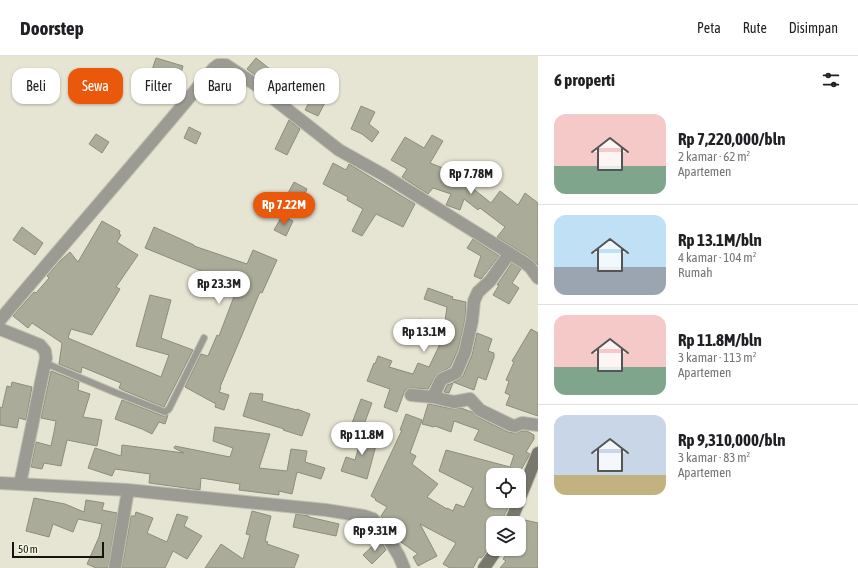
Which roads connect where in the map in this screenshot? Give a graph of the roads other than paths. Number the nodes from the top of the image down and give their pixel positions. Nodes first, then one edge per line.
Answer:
1 (509, 254) junction
2 (538, 278) edge
3 (0, 320) edge
4 (0, 329) edge
5 (204, 338) dead end
6 (45, 363) junction
7 (411, 395) dead end
8 (433, 397) junction
9 (538, 425) edge
10 (538, 453) edge
11 (0, 482) edge
12 (526, 483) edge
13 (20, 484) junction
14 (128, 490) junction
15 (492, 556) edge
16 (114, 567) edge
17 (404, 568) edge
18 (484, 568) edge

1 - 2 street
1 - 3 street
1 - 8 street
4 - 6 street
5 - 6 lane
6 - 13 street
7 - 8 street
8 - 9 street
10 - 12 street
11 - 13 street
13 - 14 street
14 - 16 street
14 - 17 street
15 - 18 street

